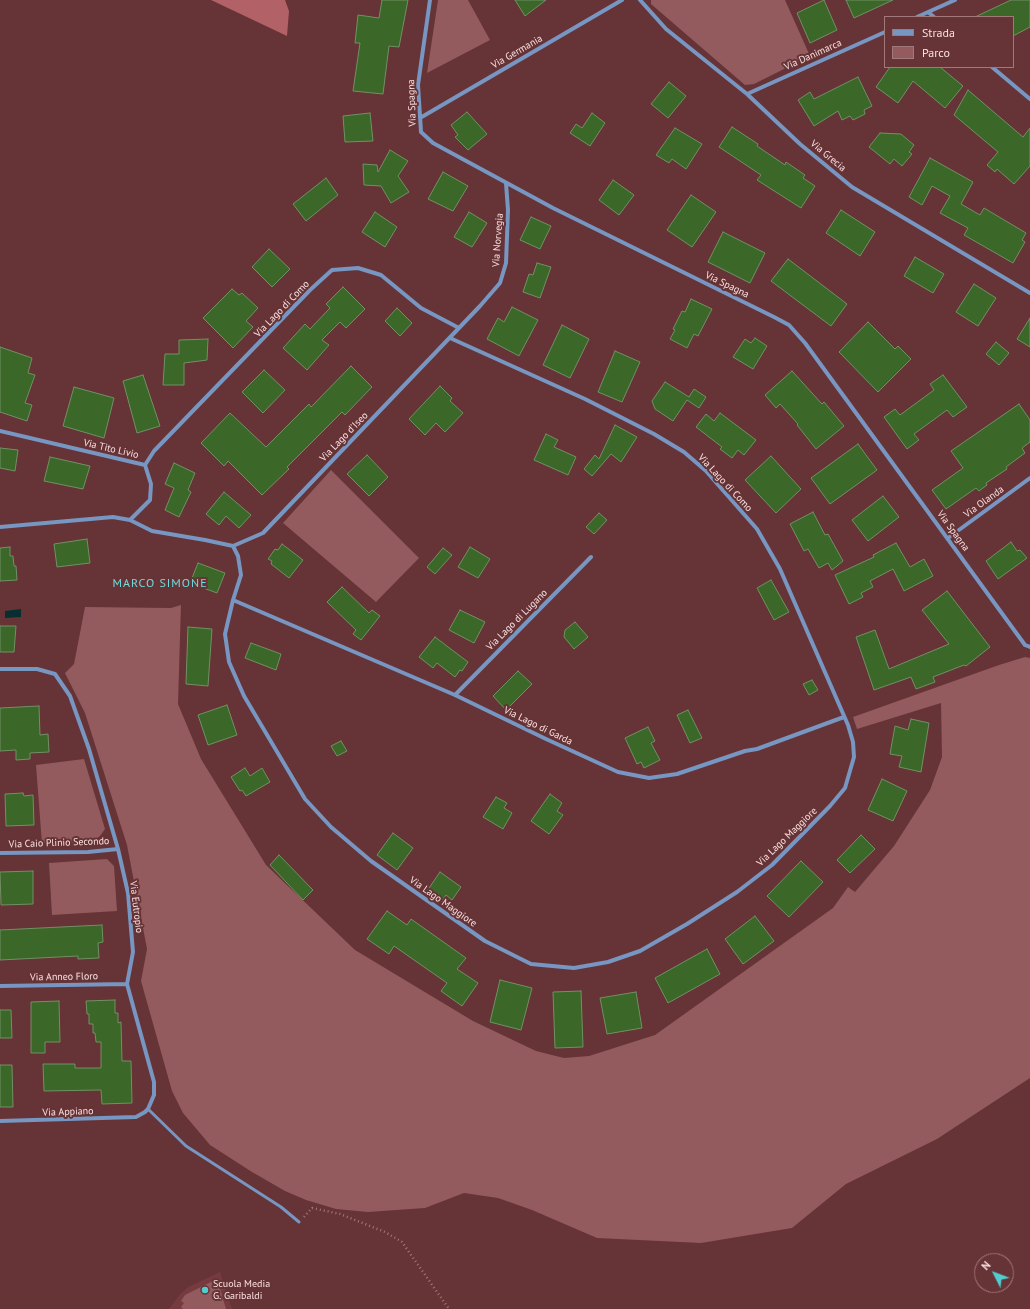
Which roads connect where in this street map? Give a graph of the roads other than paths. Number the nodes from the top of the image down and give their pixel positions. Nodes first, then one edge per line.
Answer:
1 (430, 0) edge
2 (622, 0) edge
3 (640, 0) edge
4 (955, 0) edge
5 (928, 12) junction
6 (919, 16) edge
7 (933, 16) edge
8 (884, 32) edge
9 (993, 68) edge
10 (747, 94) junction
11 (1030, 99) edge
12 (420, 118) junction
13 (506, 183) junction
14 (1030, 293) edge
15 (459, 328) junction
16 (450, 338) junction
17 (0, 431) edge
18 (145, 465) junction
19 (1030, 478) edge
20 (130, 520) junction
21 (0, 527) edge
22 (948, 538) junction
23 (233, 546) junction
24 (592, 557) dead end
25 (233, 600) junction
26 (1030, 647) edge
27 (0, 669) edge
28 (455, 695) junction
29 (844, 717) junction
30 (118, 849) junction
31 (0, 853) edge
32 (127, 984) junction
33 (0, 986) edge
34 (148, 1109) junction
35 (0, 1121) edge
36 (299, 1222) road end

1 - 12 street, Via Spagna
2 - 12 street, Via Germania
3 - 10 street, Via Grecia
4 - 5 street
5 - 6 street
5 - 7 street
8 - 10 street, Via Danimarca
9 - 11 street
10 - 14 street, Via Grecia
12 - 13 street, Via Spagna
13 - 15 street, Via Norvegia
13 - 22 street, Via Spagna
15 - 16 street, Via Lago d'Iseo
15 - 18 street, Via Lago di Como
16 - 23 street, Via Lago d'Iseo
16 - 29 street, Via Lago di Como
17 - 18 street, Via Tito Livio
18 - 20 street, Via Tito Livio
19 - 22 street, Via Olanda
20 - 21 street
20 - 23 street
22 - 26 street, Via Spagna
23 - 25 street, Via Lago Maggiore
24 - 28 street, Via Lago di Lugano
25 - 28 street, Via Lago di Garda
25 - 29 street, Via Lago Maggiore
27 - 30 street, Via Eutropio
28 - 29 street, Via Lago di Garda
30 - 31 street, Via Caio Plinio Secondo
30 - 32 street, Via Eutropio
32 - 33 street, Via Anneo Floro
32 - 34 street, Via Eutropio
34 - 35 street, Via Appiano
34 - 36 lane

